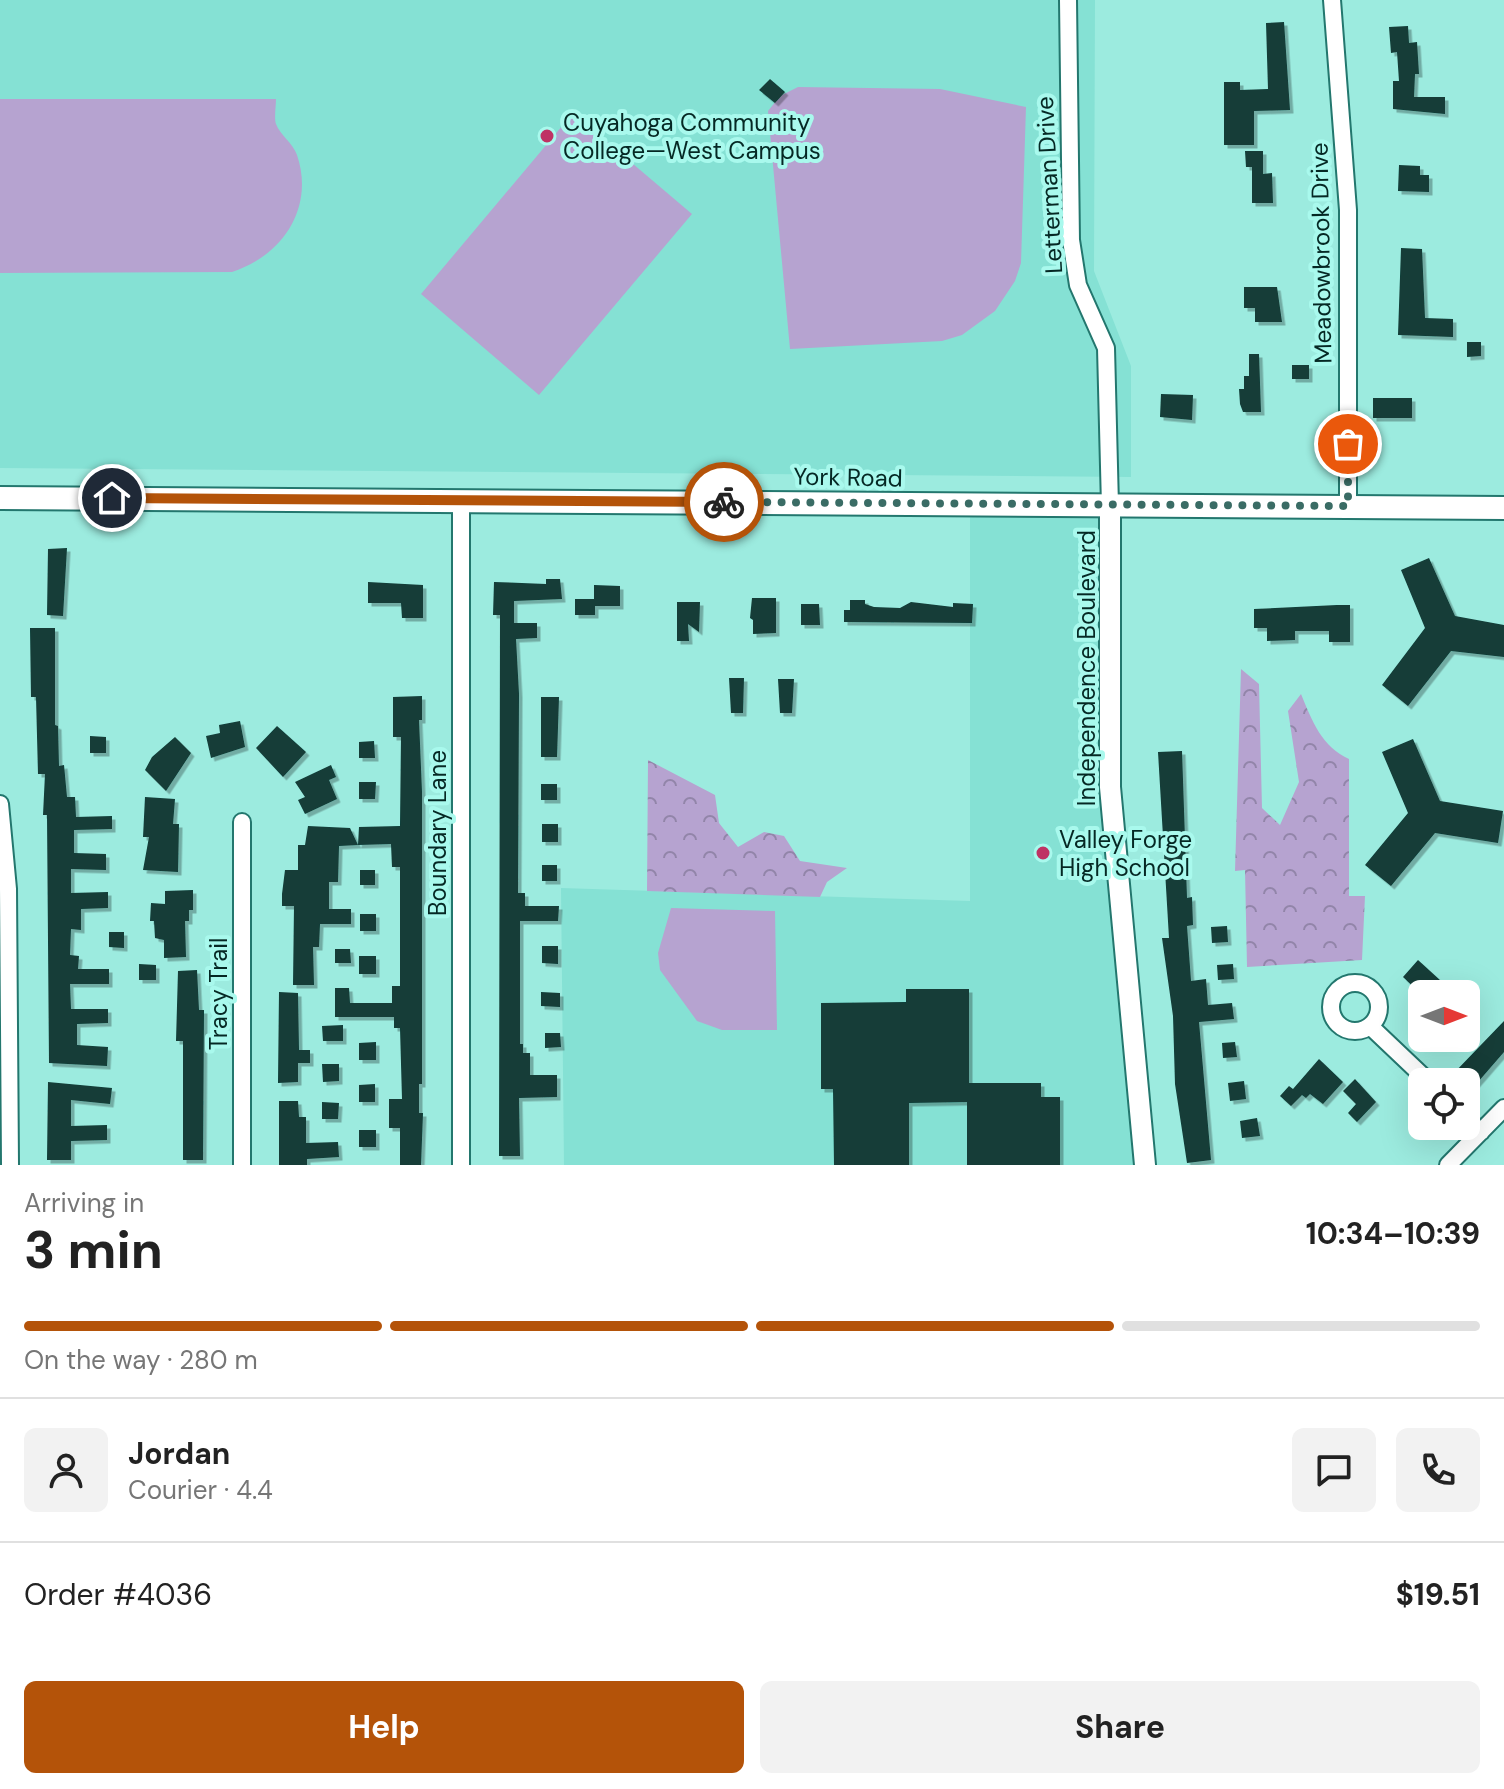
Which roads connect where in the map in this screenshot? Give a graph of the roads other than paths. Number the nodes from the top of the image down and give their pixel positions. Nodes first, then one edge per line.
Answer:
1 (1068, 0) edge
2 (1332, 0) edge
3 (0, 498) edge
4 (461, 501) junction
5 (1110, 506) junction
6 (1348, 506) junction
7 (1504, 508) edge
8 (0, 804) edge
9 (242, 822) dead end
10 (1370, 1026) dead end
11 (1414, 1068) edge
12 (1504, 1108) edge
13 (1481, 1132) joint
14 (10, 1165) edge
15 (242, 1165) edge
16 (461, 1165) edge
17 (1145, 1165) edge
18 (1448, 1165) edge

1 - 5 street, Letterman Drive
2 - 6 street, Meadowbrook Drive
3 - 4 main road, York Road
4 - 5 main road, York Road
4 - 16 street, Boundary Lane
5 - 6 main road, York Road
5 - 17 street, Independence Boulevard
6 - 7 main road, York Road
8 - 14 street
9 - 15 street, Tracy Trail
10 - 11 street
12 - 13 street
13 - 18 street

